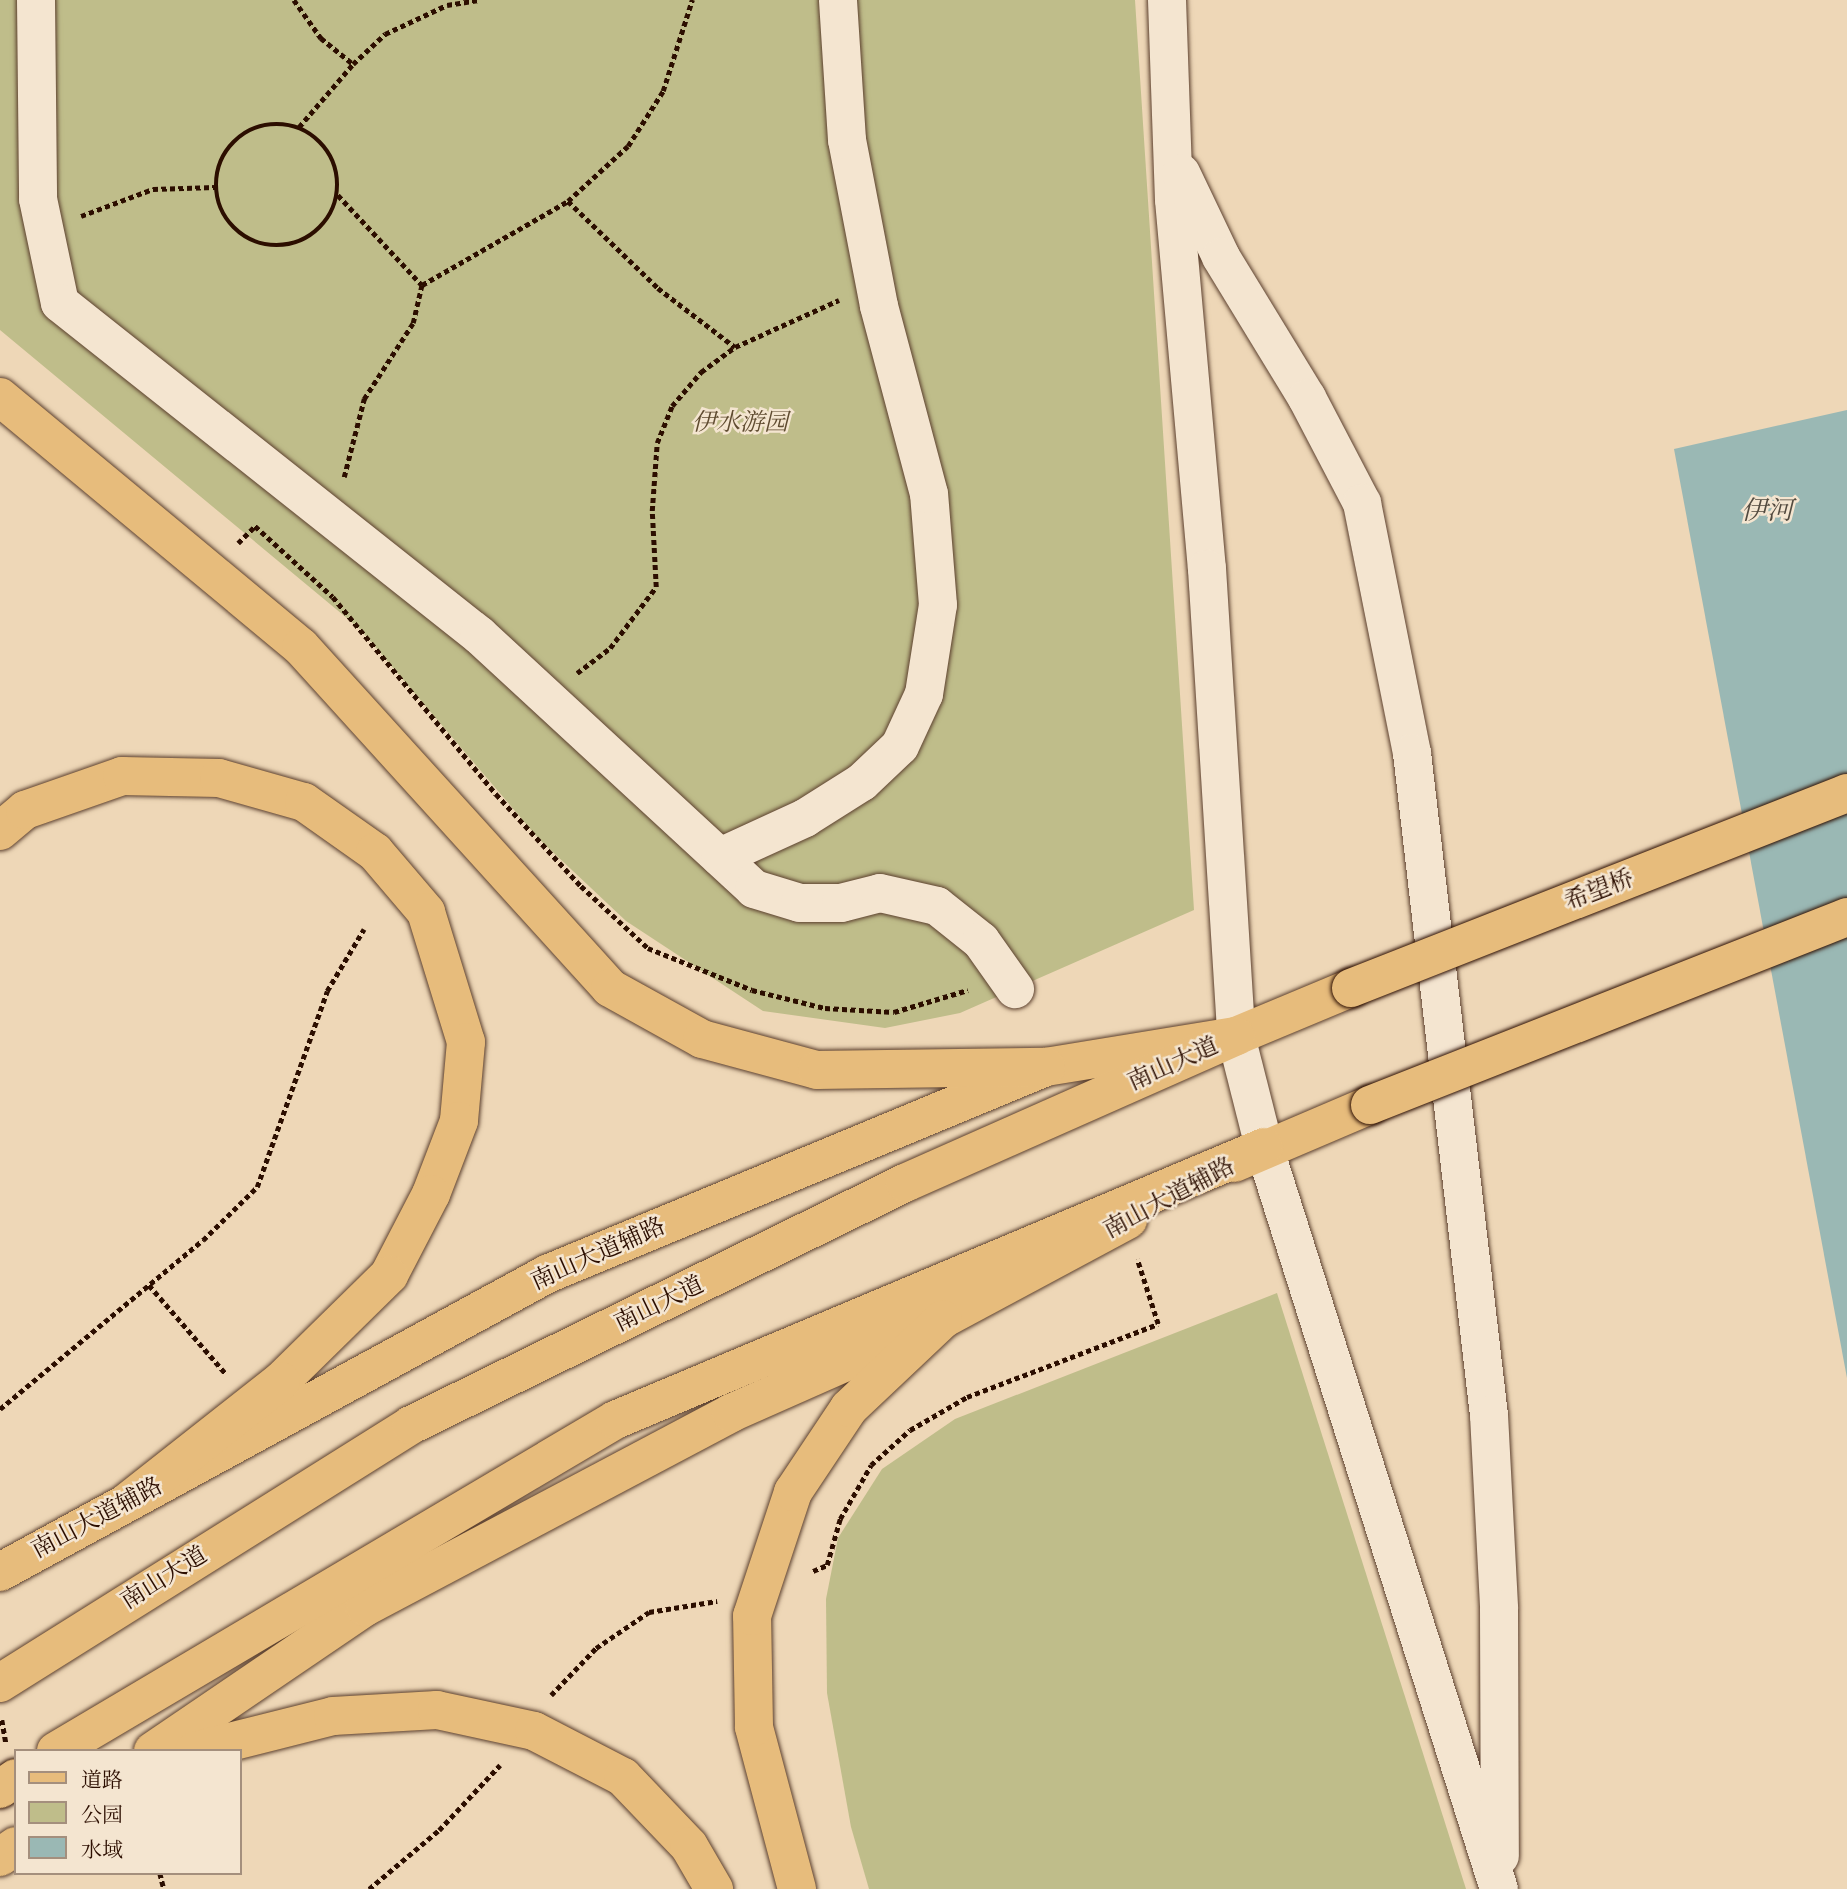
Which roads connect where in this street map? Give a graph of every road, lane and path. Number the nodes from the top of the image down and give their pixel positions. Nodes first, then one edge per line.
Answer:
1 (36, 0) edge
2 (294, 0) edge
3 (479, 0) edge
4 (692, 0) edge
5 (838, 0) edge
6 (1167, 0) edge
7 (354, 64) junction
8 (299, 127) junction
9 (1171, 152) junction
10 (215, 187) junction
11 (338, 194) junction
12 (568, 201) junction
13 (45, 232) junction
14 (422, 285) junction
15 (875, 285) junction
16 (735, 347) junction
17 (0, 397) edge
18 (342, 526) junction
19 (209, 571) junction
20 (545, 696) junction
21 (1847, 793) edge
22 (0, 831) edge
23 (720, 857) junction
24 (1847, 916) edge
25 (364, 929) dead end
26 (973, 988) dead end
27 (1351, 988) joint
28 (1014, 989) dead end
29 (1236, 1036) junction
30 (1046, 1067) junction
31 (1264, 1147) junction
32 (1124, 1222) junction
33 (149, 1285) junction
34 (943, 1319) junction
35 (252, 1404) junction
36 (0, 1409) edge
37 (126, 1503) junction
38 (6, 1567) edge
39 (813, 1571) dead end
40 (730, 1599) dead end
41 (0, 1683) edge
42 (551, 1696) dead end
43 (59, 1749) edge
44 (156, 1749) edge
45 (202, 1749) edge
46 (503, 1762) dead end
47 (369, 1889) edge
48 (714, 1889) edge
49 (797, 1889) edge
50 (1500, 1889) edge

1 - 13 street
2 - 7 path
3 - 7 path
4 - 12 path
5 - 15 street
6 - 9 street
7 - 8 path
8 - 10 path
8 - 11 path
9 - 29 street
9 - 50 street
10 - 11 path
10 - 13 path
11 - 14 path
12 - 14 path
12 - 16 path
13 - 18 street
14 - 18 path
15 - 16 path
15 - 23 street
16 - 20 path
17 - 19 main road
18 - 20 street
19 - 26 path
19 - 30 main road
20 - 23 street
21 - 27 main road, 希望桥, bridge
22 - 35 main road
23 - 28 street
24 - 31 main road, bridge
25 - 33 path
27 - 29 main road, 南山大道
29 - 30 main road, 南山大道辅路
29 - 31 street
29 - 41 main road, 南山大道
30 - 37 main road, 南山大道辅路
31 - 32 main road, 南山大道辅路
31 - 43 main road
31 - 50 street
32 - 34 main road, 南山大道辅路
32 - 39 path
33 - 35 path
33 - 36 path
34 - 44 main road, 南山大道辅路
34 - 49 main road
35 - 37 main road
37 - 38 main road, 南山大道辅路
40 - 42 path
45 - 48 main road
46 - 47 path

